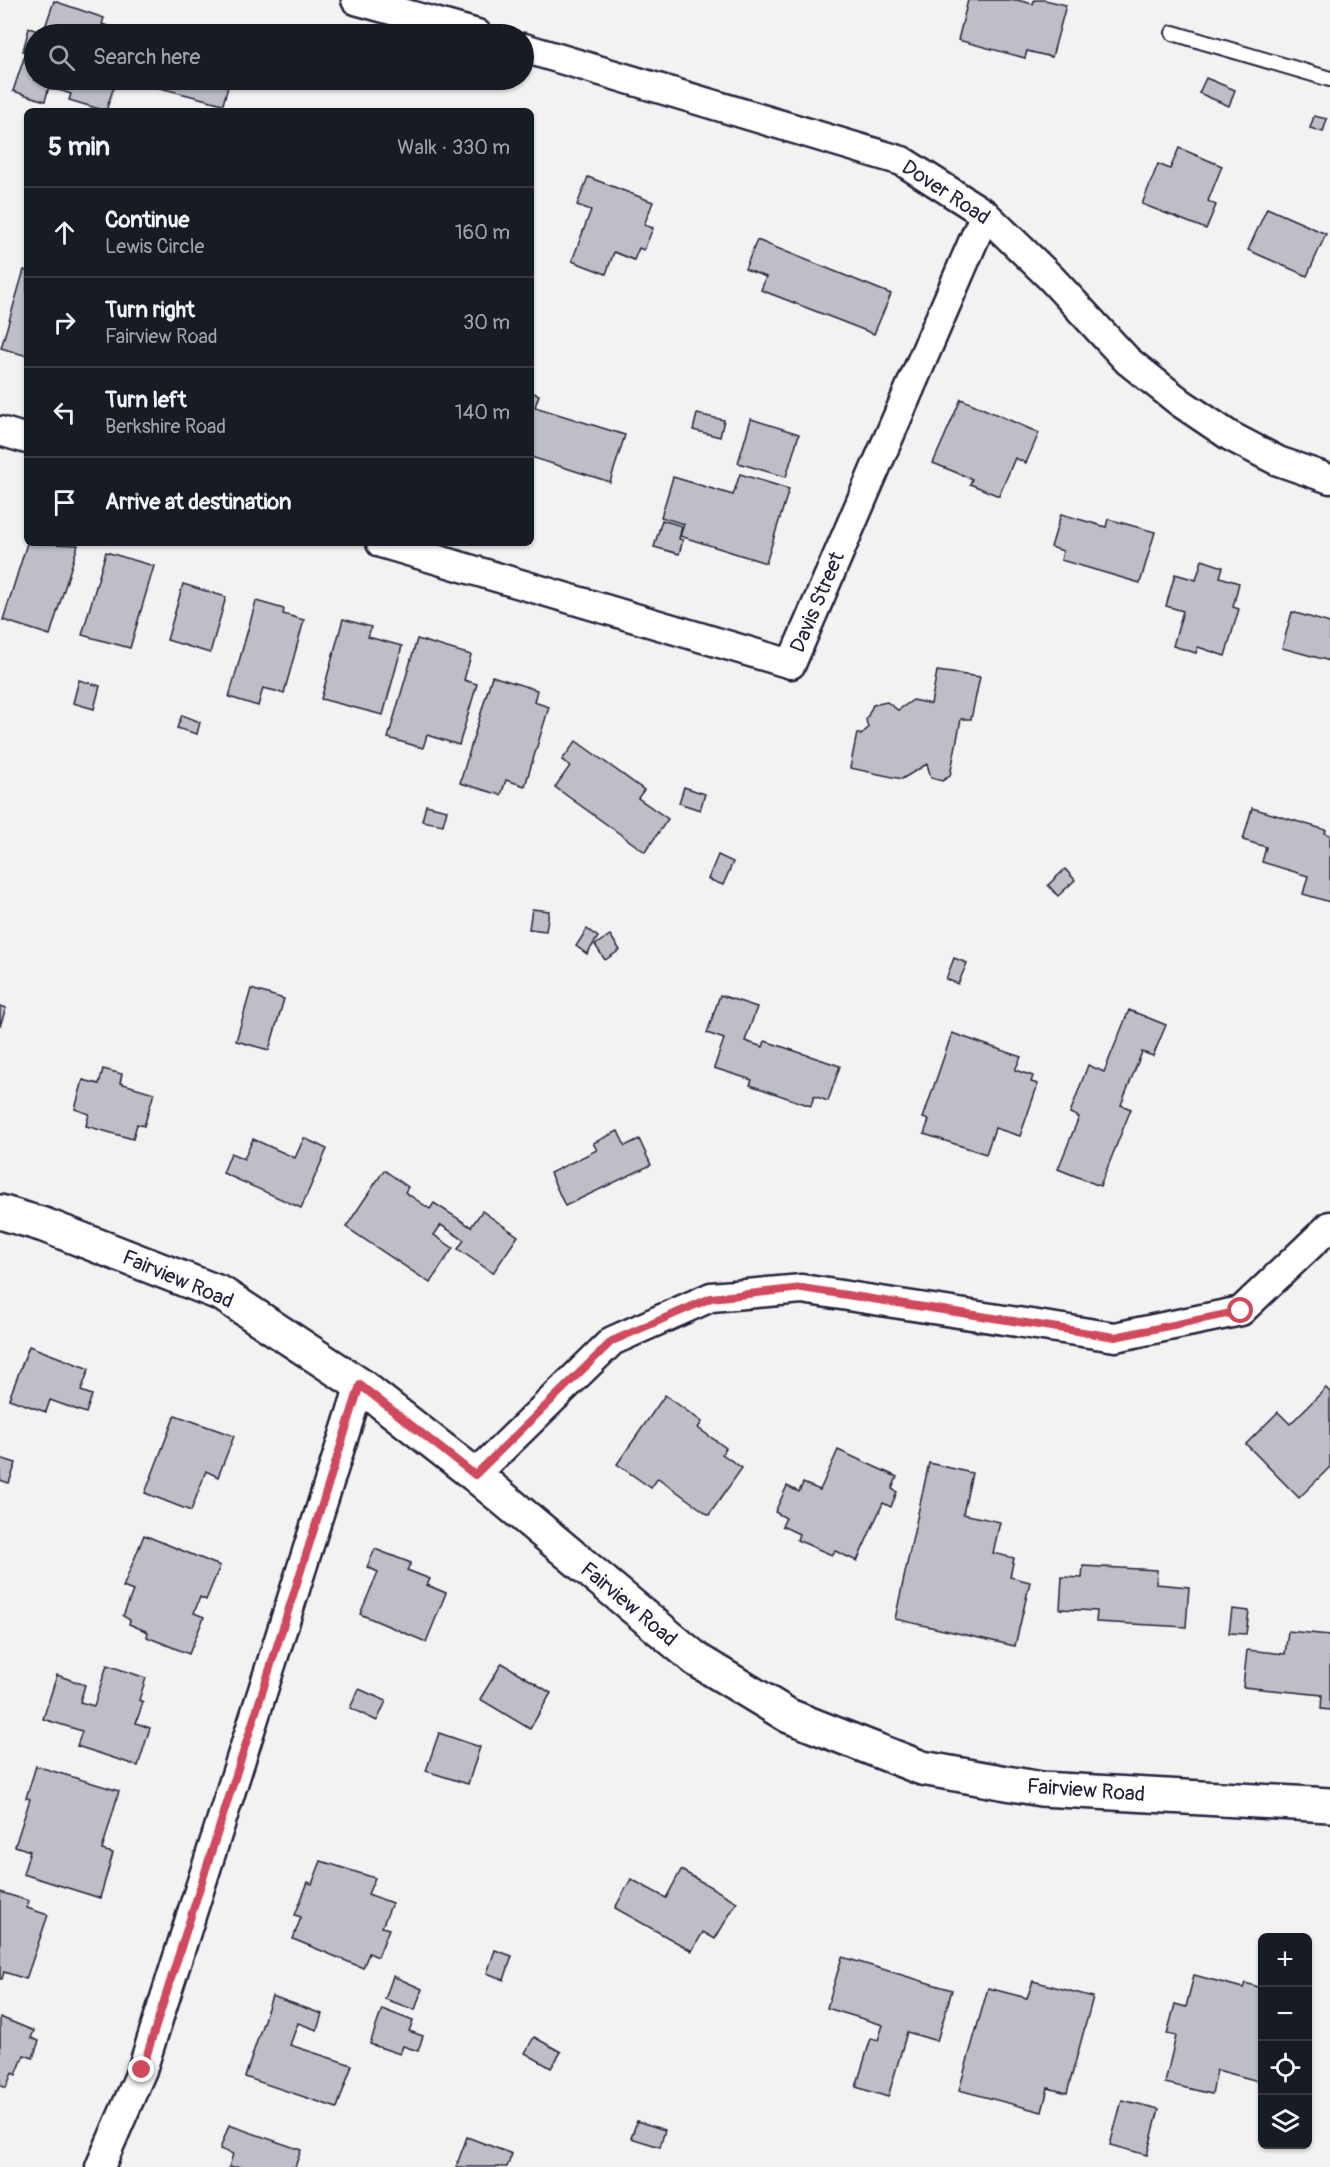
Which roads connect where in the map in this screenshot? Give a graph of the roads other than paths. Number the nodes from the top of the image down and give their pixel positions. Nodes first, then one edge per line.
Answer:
1 (356, 0) edge
2 (441, 24) edge
3 (1173, 33) dead end
4 (534, 51) edge
5 (1330, 79) edge
6 (985, 214) junction
7 (0, 431) edge
8 (24, 438) edge
9 (1330, 479) edge
10 (391, 546) edge
11 (0, 1212) edge
12 (1330, 1226) edge
13 (360, 1385) junction
14 (475, 1475) junction
15 (1330, 1805) edge
16 (99, 2167) edge

1 - 2 street
3 - 5 lane
4 - 6 street, Dover Road
6 - 9 street, Dover Road
6 - 10 street, Davis Street
7 - 8 street
11 - 13 street, Fairview Road
12 - 14 street
13 - 14 street, Fairview Road
13 - 16 street
14 - 15 street, Fairview Road

